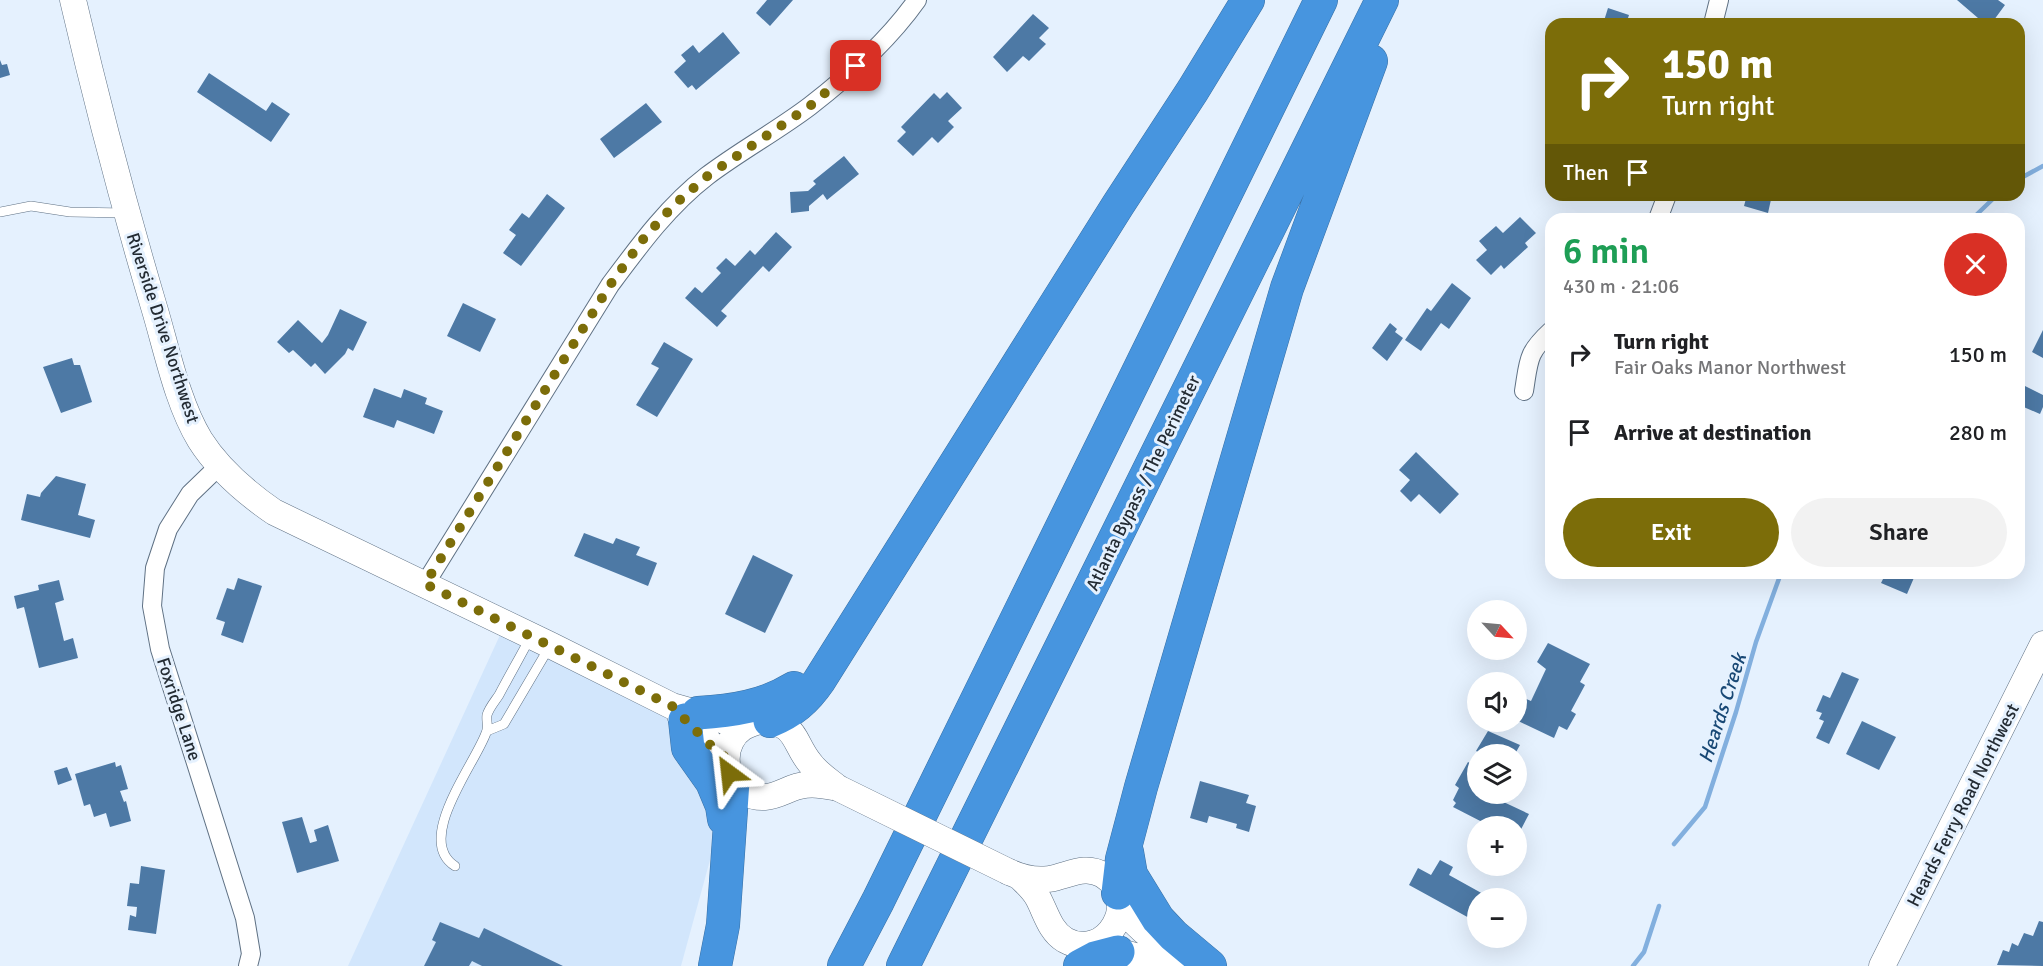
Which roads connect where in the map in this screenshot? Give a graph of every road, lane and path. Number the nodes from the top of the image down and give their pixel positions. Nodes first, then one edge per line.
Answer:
1 (73, 0) edge
2 (917, 0) edge
3 (1248, 0) edge
4 (1321, 0) edge
5 (1382, 0) edge
6 (1393, 0) edge
7 (1719, 0) edge
8 (1714, 18) edge
9 (0, 212) edge
10 (127, 213) junction
11 (1545, 337) edge
12 (1524, 391) dead end
13 (219, 466) junction
14 (425, 584) junction
15 (541, 640) junction
16 (2043, 644) edge
17 (837, 653) junction
18 (685, 713) junction
19 (759, 723) junction
20 (487, 731) junction
21 (729, 769) junction
22 (838, 789) junction
23 (1126, 843) junction
24 (728, 846) junction
25 (455, 866) dead end
26 (1015, 874) junction
27 (1119, 899) junction
28 (1092, 952) edge
29 (248, 966) edge
30 (714, 966) edge
31 (844, 966) edge
32 (903, 966) edge
33 (1052, 966) edge
34 (1176, 966) edge
35 (1201, 966) edge
36 (1210, 966) edge
37 (1882, 966) edge

1 - 10 street, Riverside Drive Northwest
2 - 14 street
3 - 17 highway
4 - 31 highway
5 - 32 highway, Atlanta Bypass / The Perimeter
6 - 23 highway
7 - 8 street
9 - 10 lane
10 - 13 street, Riverside Drive Northwest
11 - 12 street
13 - 14 street, Riverside Drive Northwest
13 - 29 street, Foxridge Lane
14 - 15 street, Riverside Drive Northwest
15 - 18 street, Riverside Drive Northwest
15 - 20 lane
15 - 20 lane
16 - 37 street, Heards Ferry Road Northwest
17 - 18 highway
17 - 19 highway
18 - 19 street, Riverside Drive Northwest
18 - 21 street, Riverside Drive Northwest
18 - 24 highway
19 - 21 street
19 - 22 street
20 - 25 lane
21 - 22 street, Riverside Drive Northwest
21 - 24 highway
22 - 26 street, bridge
23 - 27 highway
23 - 36 highway
24 - 30 highway
26 - 27 street
26 - 28 street
27 - 28 street
27 - 35 street
28 - 33 highway
28 - 34 street

